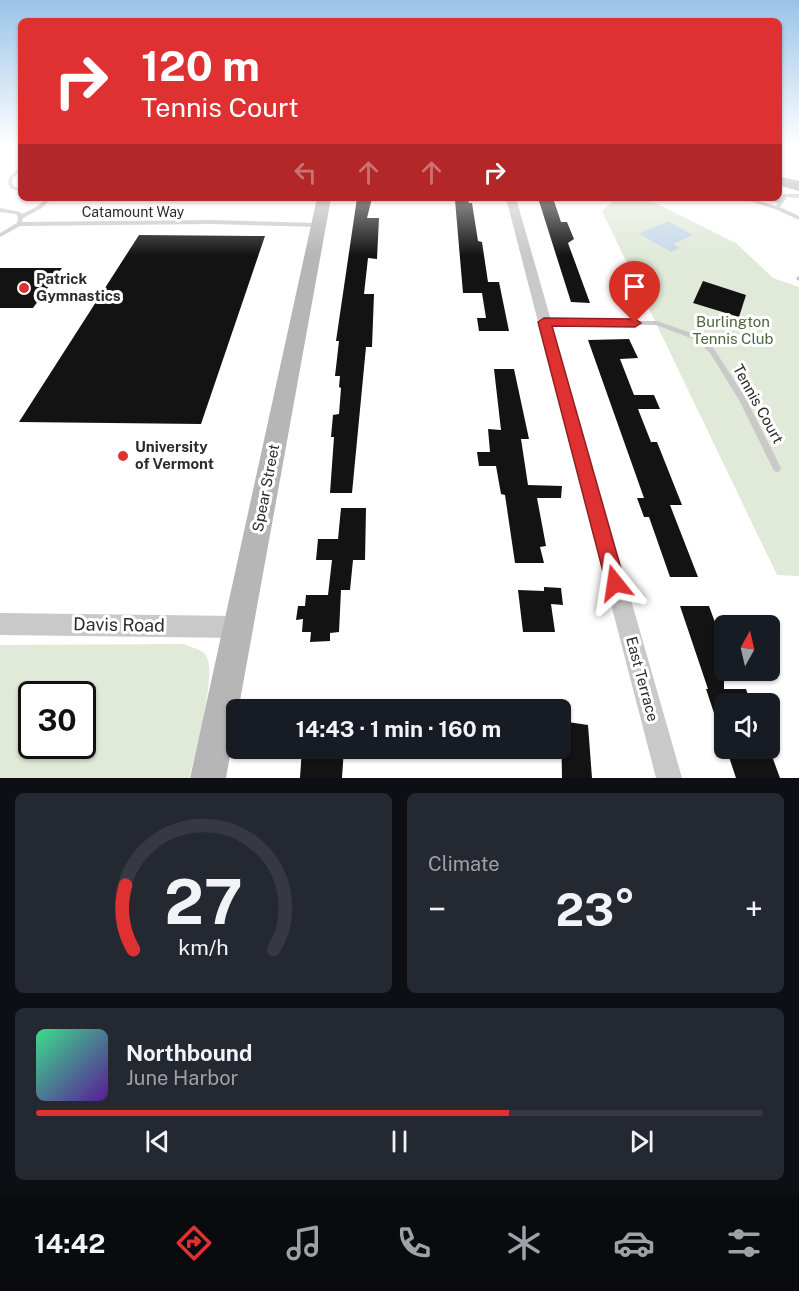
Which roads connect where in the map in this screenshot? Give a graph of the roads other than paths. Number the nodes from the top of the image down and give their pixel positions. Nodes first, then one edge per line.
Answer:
1 (799, 186) edge
2 (782, 190) edge
3 (782, 190) edge
4 (799, 196) edge
5 (46, 201) edge
6 (323, 201) edge
7 (512, 201) edge
8 (753, 201) edge
9 (778, 201) edge
10 (781, 202) joint
11 (777, 208) junction
12 (0, 210) edge
13 (799, 218) edge
14 (20, 220) junction
15 (318, 225) junction
16 (0, 235) edge
17 (544, 322) junction
18 (777, 468) dead end
19 (0, 624) edge
20 (238, 627) junction
21 (208, 778) edge
22 (669, 778) edge

1 - 2 main road
3 - 4 lane
5 - 14 lane
6 - 15 main road, Spear Street
7 - 17 street, East Terrace
8 - 11 lane
9 - 10 lane
10 - 11 lane
11 - 13 lane
12 - 14 lane, Catamount Way
14 - 15 lane, Catamount Way
14 - 16 lane, Catamount Way
15 - 20 main road, Spear Street
17 - 18 lane, Tennis Court
17 - 22 street, East Terrace
19 - 20 street, Davis Road
20 - 21 main road, Spear Street

